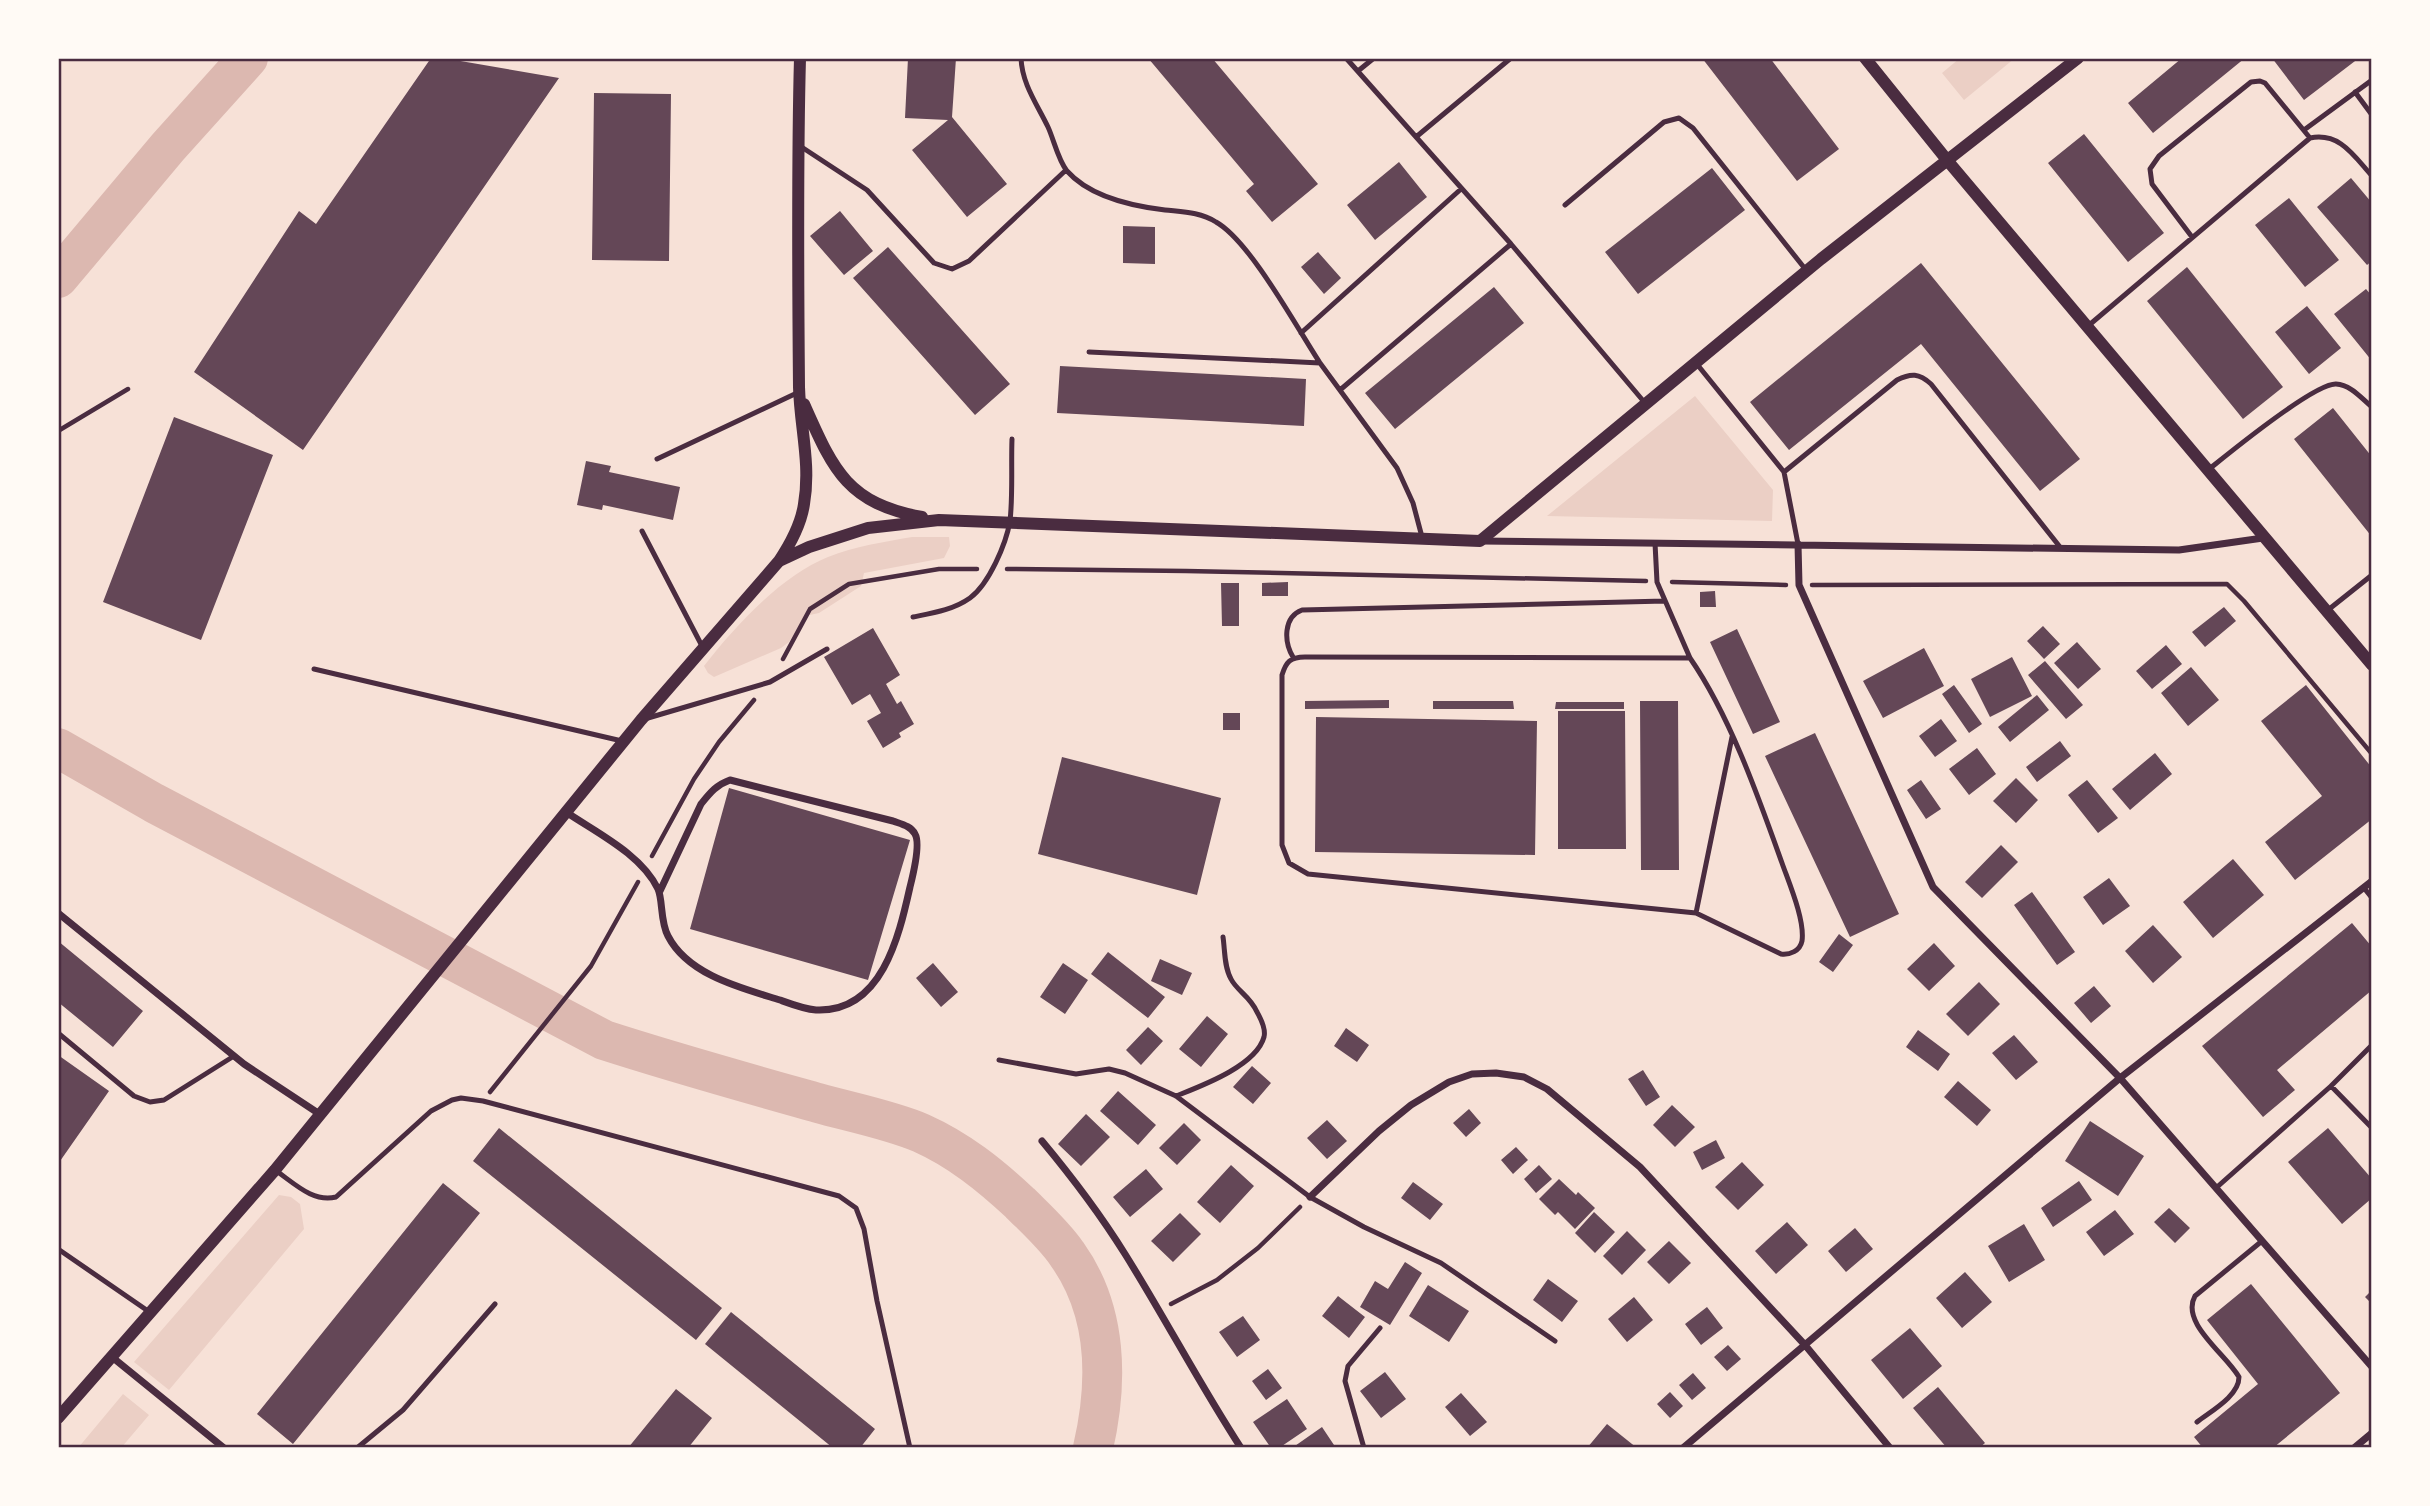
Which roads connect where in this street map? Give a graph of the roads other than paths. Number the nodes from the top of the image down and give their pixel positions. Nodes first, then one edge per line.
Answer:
1 (800, 58) edge
2 (1021, 58) edge
3 (1346, 58) edge
4 (1374, 58) edge
5 (1511, 58) edge
6 (1865, 58) edge
7 (2078, 58) edge
8 (1358, 71) junction
9 (2372, 80) edge
10 (2355, 92) junction
11 (2372, 115) edge
12 (2304, 130) junction
13 (1416, 137) junction
14 (2310, 138) junction
15 (798, 144) junction
16 (1947, 160) junction
17 (1066, 170) junction
18 (2372, 176) edge
19 (1461, 189) junction
20 (1565, 205) dead end
21 (2192, 237) junction
22 (1511, 244) junction
23 (1808, 272) junction
24 (2088, 326) junction
25 (1301, 333) junction
26 (1089, 352) dead end
27 (1695, 362) junction
28 (1320, 363) junction
29 (1340, 390) junction
30 (799, 392) junction
31 (1645, 403) junction
32 (2372, 407) edge
33 (1012, 439) dead end
34 (657, 458) dead end
35 (2208, 470) junction
36 (1784, 472) junction
37 (939, 520) junction
38 (1010, 523) junction
39 (642, 531) dead end
40 (2263, 538) junction
41 (1423, 540) junction
42 (1480, 541) junction
43 (1655, 543) junction
44 (1798, 544) junction
45 (2060, 547) junction
46 (779, 561) junction
47 (2372, 575) edge
48 (1665, 601) junction
49 (2328, 610) junction
50 (913, 617) dead end
51 (704, 649) junction
52 (827, 649) dead end
53 (1293, 657) junction
54 (1690, 658) junction
55 (2372, 665) edge
56 (314, 668) dead end
57 (641, 720) junction
58 (1732, 737) junction
59 (625, 741) junction
60 (566, 812) junction
61 (2372, 881) edge
62 (2364, 888) junction
63 (660, 891) junction
64 (2372, 898) edge
65 (1696, 912) junction
66 (58, 913) edge
67 (1223, 937) dead end
68 (58, 1033) edge
69 (2372, 1045) edge
70 (234, 1056) junction
71 (999, 1060) dead end
72 (2120, 1078) junction
73 (2331, 1086) junction
74 (1176, 1096) junction
75 (321, 1115) junction
76 (2372, 1128) edge
77 (1042, 1141) dead end
78 (275, 1170) junction
79 (2216, 1188) junction
80 (1310, 1197) junction
81 (2262, 1241) junction
82 (58, 1249) edge
83 (495, 1304) dead end
84 (151, 1313) junction
85 (1380, 1328) dead end
86 (1555, 1341) dead end
87 (1805, 1345) junction
88 (113, 1357) junction
89 (2372, 1367) edge
90 (58, 1418) edge
91 (2197, 1422) dead end
92 (2372, 1433) edge
93 (224, 1448) edge
94 (357, 1448) edge
95 (910, 1448) edge
96 (1241, 1448) edge
97 (1364, 1448) edge
98 (1683, 1448) edge
99 (1890, 1448) edge
100 (2354, 1448) edge

1 - 15 street
2 - 17 lane
3 - 8 lane
4 - 8 lane
5 - 13 lane
6 - 16 street
7 - 16 street
8 - 13 lane
9 - 10 lane
10 - 11 lane
10 - 12 lane
12 - 14 lane
12 - 21 lane
13 - 19 lane
14 - 18 lane
14 - 21 lane
15 - 17 lane
15 - 30 street
16 - 23 street
16 - 24 street
17 - 25 lane
19 - 22 lane
19 - 25 lane
20 - 23 lane
21 - 24 lane
22 - 29 lane
22 - 31 lane
23 - 27 street
24 - 35 street
25 - 28 lane
26 - 28 lane
27 - 31 street
27 - 36 lane
28 - 29 lane
29 - 41 lane
30 - 34 lane
30 - 37 street
30 - 46 street
31 - 42 street
32 - 35 lane
33 - 38 lane
35 - 40 street
36 - 44 lane
36 - 45 lane
37 - 38 street
37 - 46 street
38 - 41 street
38 - 50 lane
39 - 51 lane
40 - 45 street
40 - 49 street
41 - 42 street
42 - 43 street
43 - 44 street
43 - 48 lane
44 - 45 street
44 - 72 street
46 - 51 street
47 - 49 lane
48 - 53 lane
48 - 54 lane
49 - 55 street
51 - 57 street
52 - 57 lane
53 - 54 lane
53 - 65 lane
54 - 58 lane
56 - 59 lane
57 - 59 street
58 - 65 lane
58 - 65 lane
59 - 60 street
60 - 63 street
60 - 75 street
61 - 62 street
62 - 64 lane
62 - 72 street
63 - 63 street
66 - 70 street
67 - 74 lane
68 - 70 lane
69 - 73 lane
70 - 75 street
71 - 74 lane
72 - 79 street
72 - 87 street
73 - 76 lane
73 - 79 lane
74 - 80 lane
75 - 78 street
77 - 96 street
78 - 84 street
78 - 95 lane
79 - 81 street
80 - 86 lane
80 - 87 street
81 - 89 street
81 - 91 lane
82 - 84 lane
83 - 94 lane
84 - 88 street
85 - 97 lane
87 - 98 street
87 - 99 street
88 - 90 street
88 - 93 street
92 - 100 street

